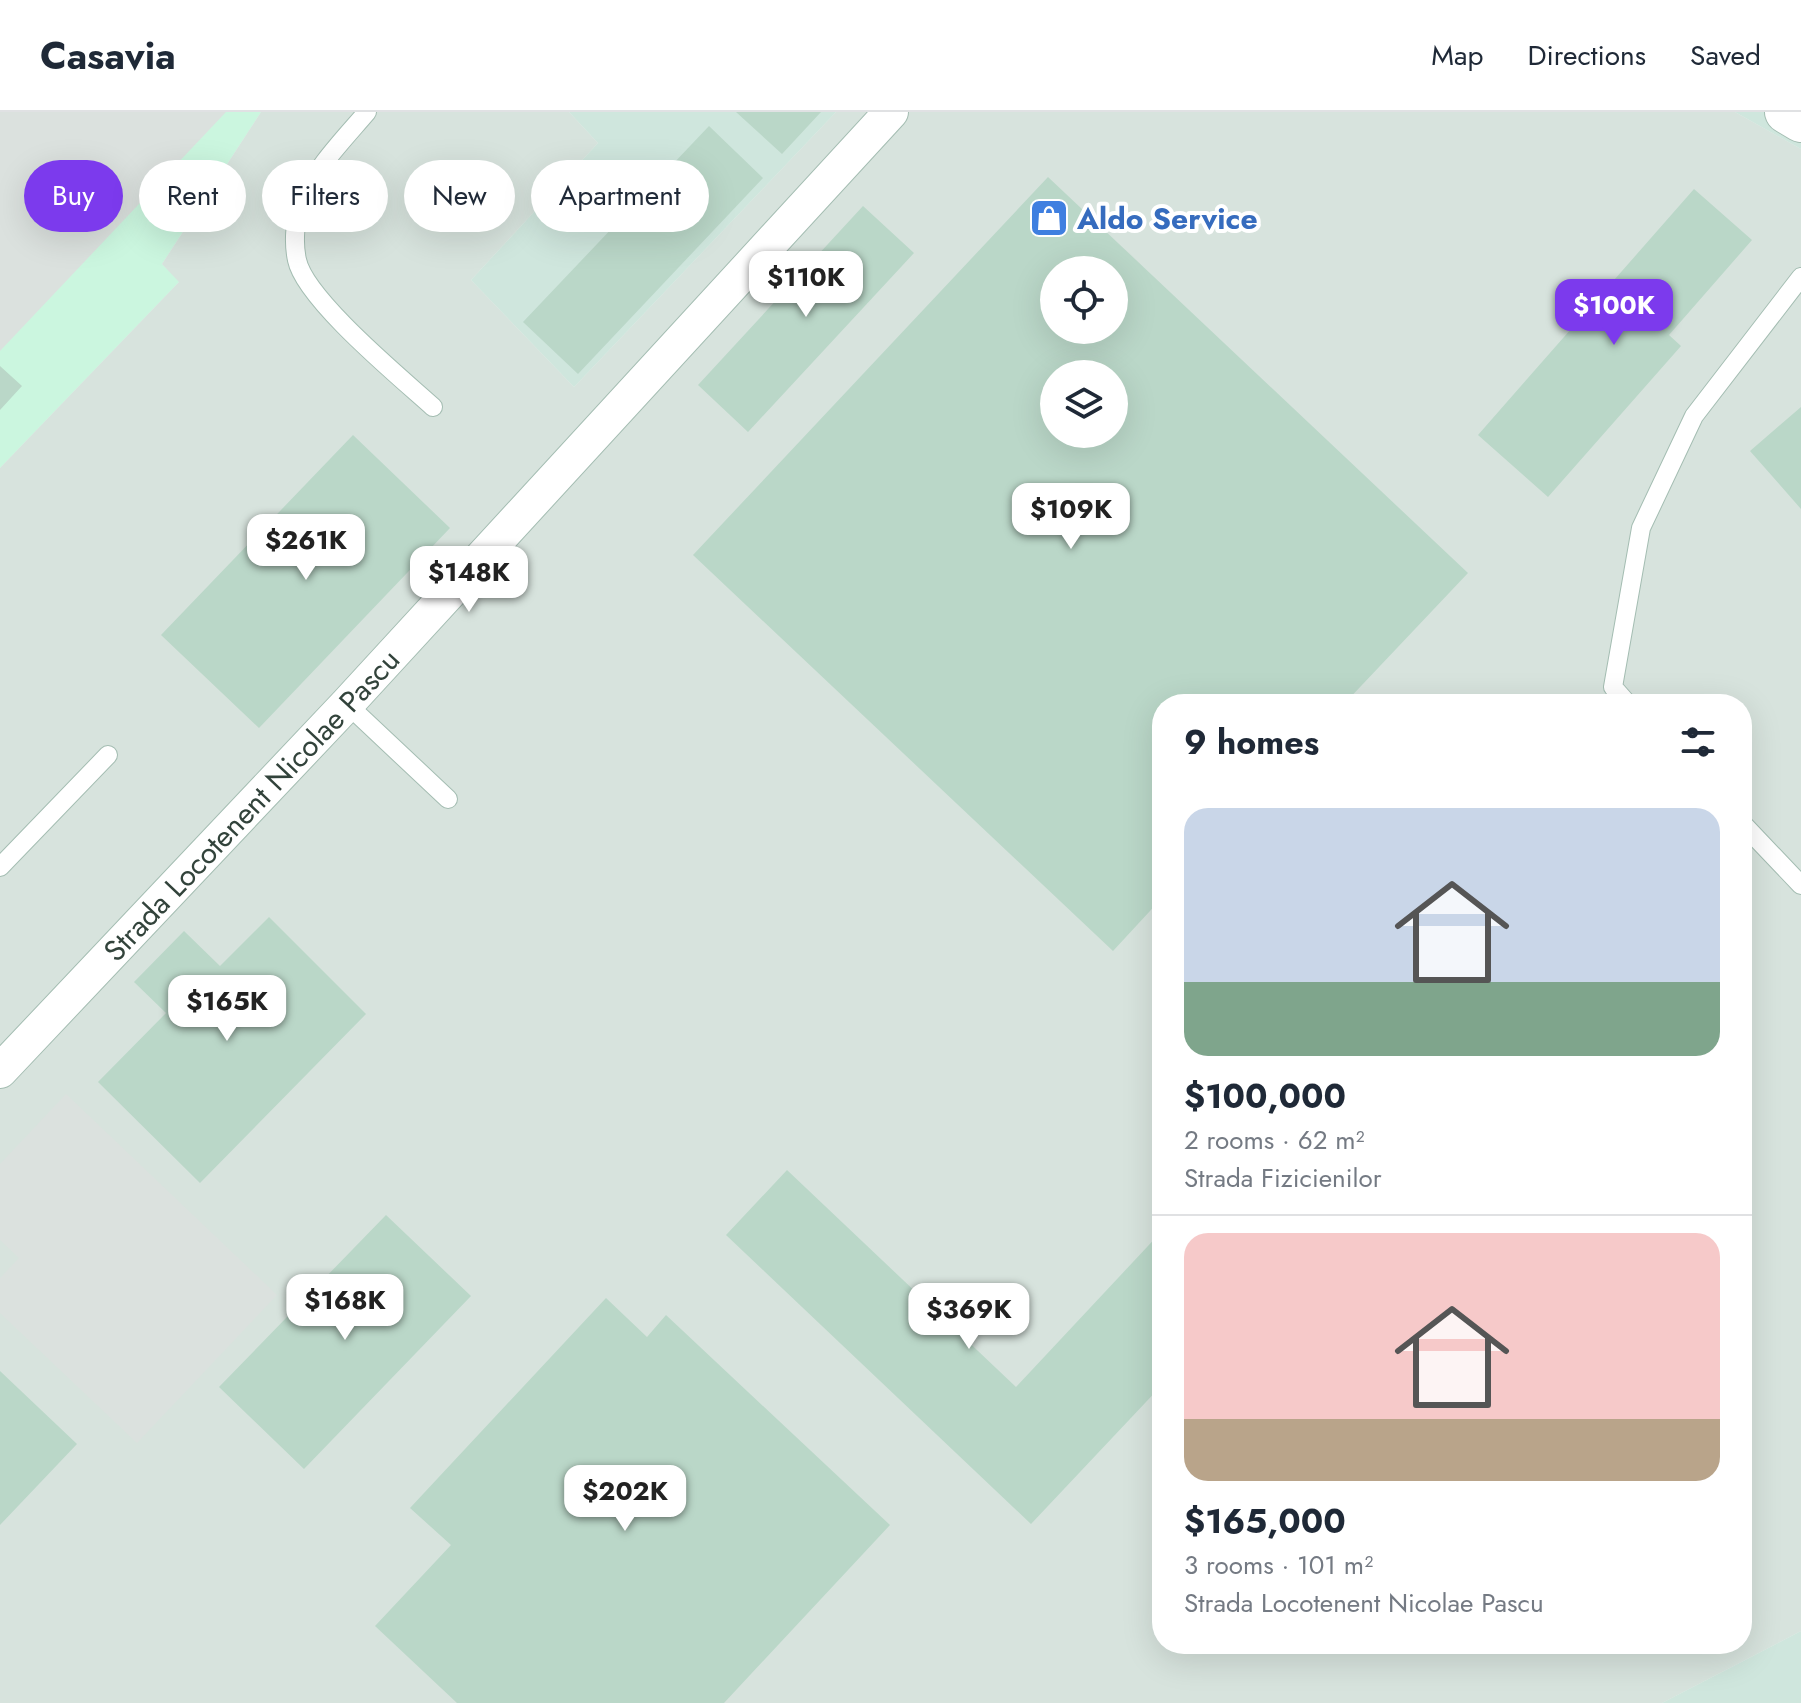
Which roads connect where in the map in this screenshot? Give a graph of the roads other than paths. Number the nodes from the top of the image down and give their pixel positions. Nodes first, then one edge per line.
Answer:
1 (367, 112) edge
2 (891, 112) edge
3 (1786, 112) edge
4 (1801, 121) edge
5 (1801, 277) edge
6 (433, 407) dead end
7 (1619, 694) edge
8 (347, 704) junction
9 (108, 755) dead end
10 (448, 799) dead end
11 (1752, 834) edge
12 (0, 867) edge
13 (1801, 885) edge
14 (0, 1071) edge

1 - 6 lane
2 - 8 street, Strada Locotenent Nicolae Pascu
3 - 4 street
5 - 7 lane
8 - 10 lane
8 - 14 street, Strada Locotenent Nicolae Pascu
9 - 12 lane
11 - 13 lane

